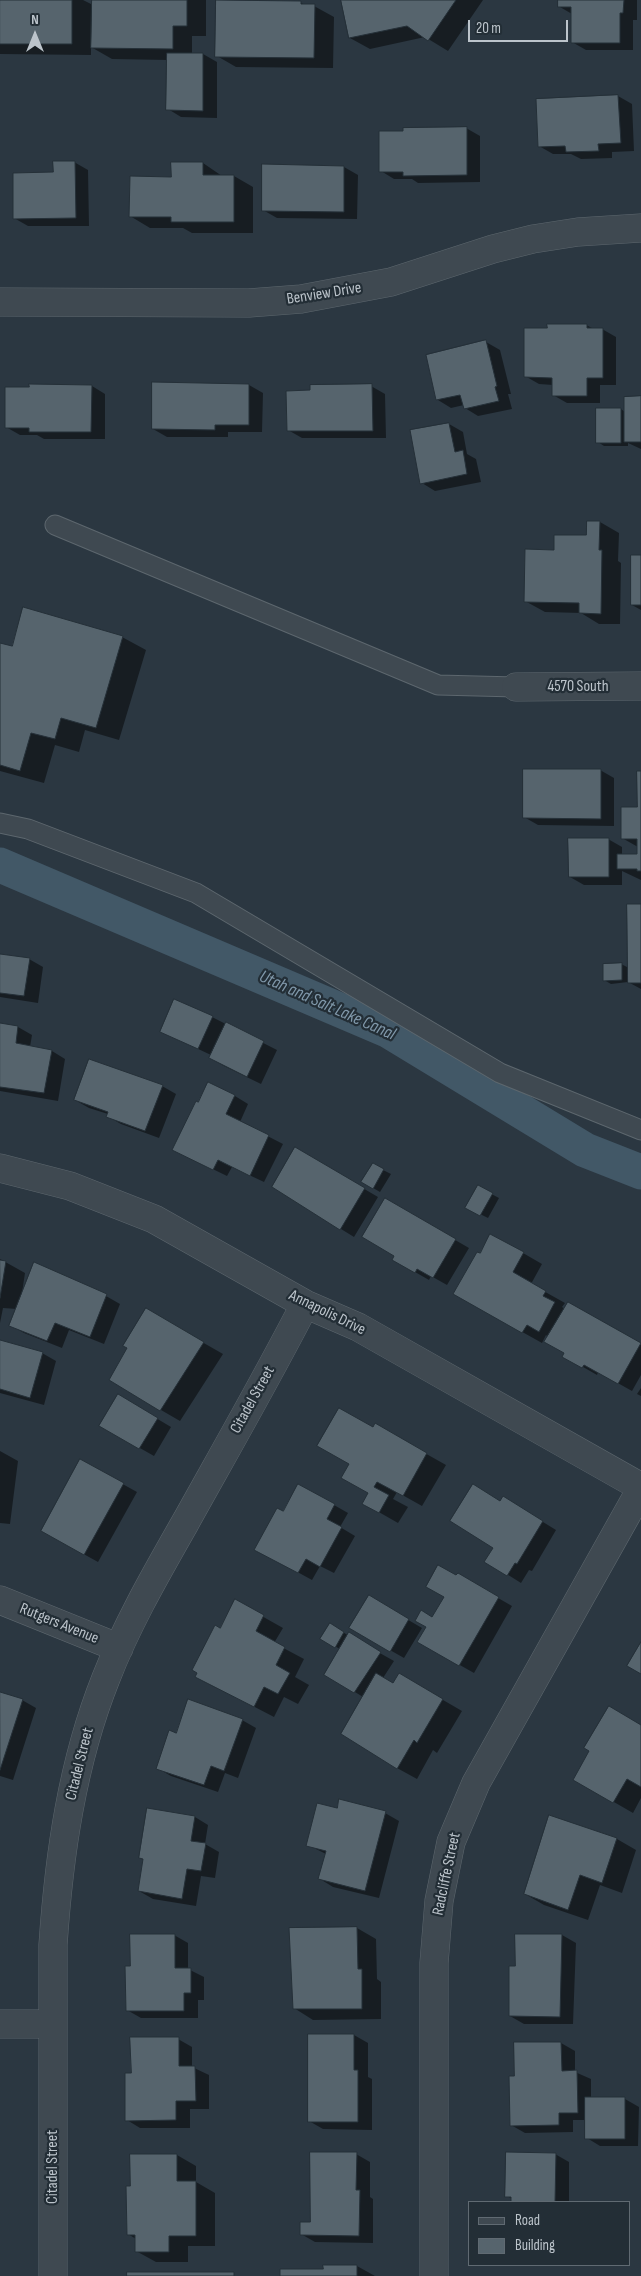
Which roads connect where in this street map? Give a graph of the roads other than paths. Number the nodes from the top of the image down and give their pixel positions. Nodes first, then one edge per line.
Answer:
1 (641, 228) edge
2 (0, 302) edge
3 (55, 525) dead end
4 (641, 686) edge
5 (516, 687) joint
6 (0, 822) edge
7 (641, 1130) edge
8 (0, 1168) edge
9 (305, 1304) junction
10 (641, 1488) edge
11 (0, 1600) edge
12 (118, 1648) junction
13 (0, 2024) edge
14 (53, 2024) junction
15 (53, 2276) edge
16 (434, 2276) edge

1 - 2 street, Benview Drive
3 - 5 lane
4 - 5 street, 4570 South
6 - 7 lane
8 - 9 street, Annapolis Drive
9 - 10 street, Annapolis Drive
9 - 12 street, Citadel Street
10 - 16 street, Radcliffe Street
11 - 12 street, Rutgers Avenue
12 - 14 street, Citadel Street
13 - 14 street
14 - 15 street, Citadel Street

